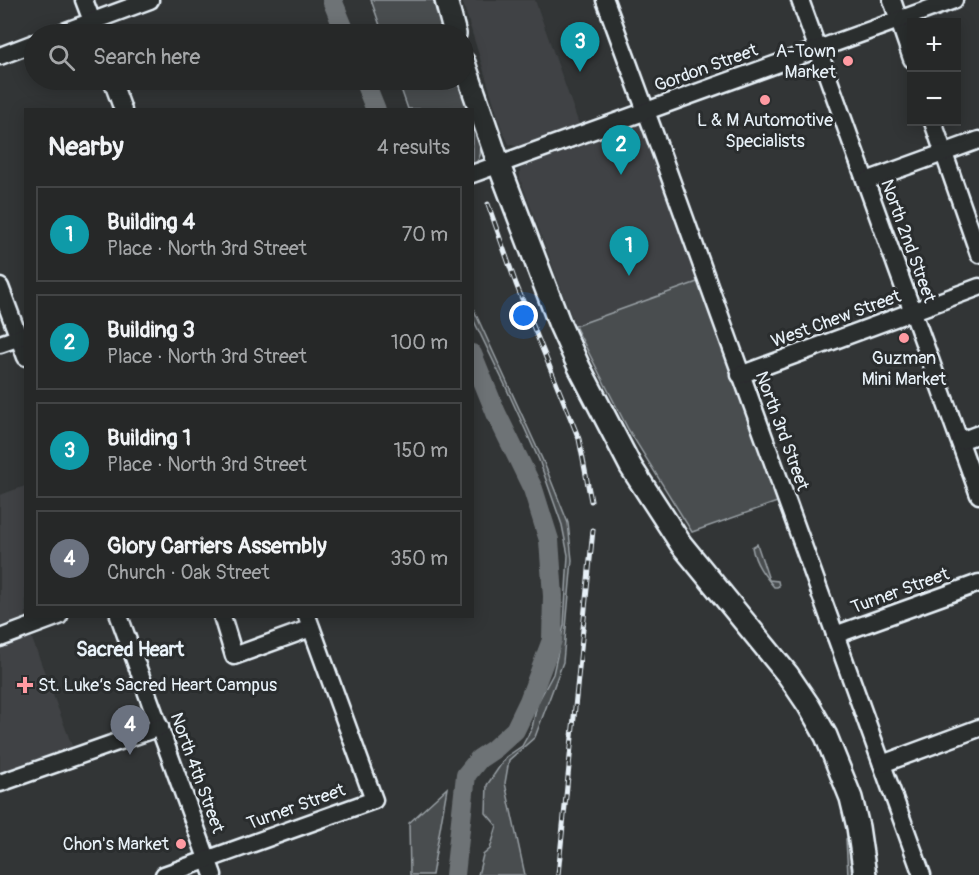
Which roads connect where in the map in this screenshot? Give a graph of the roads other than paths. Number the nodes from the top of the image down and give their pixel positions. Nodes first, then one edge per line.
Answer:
1 (84, 0) edge
2 (150, 0) edge
3 (447, 0) edge
4 (605, 0) edge
5 (800, 0) edge
6 (892, 0) edge
7 (954, 0) edge
8 (899, 20) junction
9 (93, 24) edge
10 (102, 24) edge
11 (453, 24) edge
12 (907, 44) edge
13 (24, 47) edge
14 (818, 48) junction
15 (0, 56) edge
16 (116, 90) edge
17 (473, 90) edge
18 (122, 108) edge
19 (647, 111) junction
20 (934, 126) edge
21 (979, 140) edge
22 (944, 153) junction
23 (499, 165) junction
24 (474, 173) edge
25 (866, 181) junction
26 (979, 254) edge
27 (0, 287) edge
28 (979, 287) edge
29 (913, 311) junction
30 (22, 336) edge
31 (0, 344) edge
32 (740, 375) junction
33 (979, 434) edge
34 (960, 441) junction
35 (979, 495) edge
36 (979, 583) edge
37 (54, 618) edge
38 (120, 618) edge
39 (223, 618) edge
40 (309, 622) edge
41 (835, 635) junction
42 (0, 638) edge
43 (160, 727) junction
44 (979, 728) edge
45 (882, 764) junction
46 (0, 783) edge
47 (211, 867) edge
48 (164, 875) edge
49 (865, 875) edge
50 (922, 875) edge

1 - 9 street
2 - 10 street
3 - 11 main road
4 - 19 street, North 3rd Street
5 - 14 street, North 2nd Street
6 - 8 street
7 - 8 street, Gordon Street
8 - 12 street
8 - 14 street, Gordon Street
13 - 15 street
14 - 19 street, Gordon Street
14 - 25 street, North 2nd Street
16 - 18 street
17 - 23 main road
19 - 23 street, Gordon Street
19 - 32 street, North 3rd Street
20 - 22 street
21 - 22 street
22 - 25 street
22 - 26 street
23 - 24 street, Gordon Street
23 - 49 main road
25 - 29 street, North 2nd Street
27 - 30 street
28 - 29 street, West Chew Street
29 - 32 street, West Chew Street
29 - 34 street, North 2nd Street
30 - 31 street
32 - 41 street, North 3rd Street
33 - 34 street
34 - 35 street, North 2nd Street
36 - 41 street, Turner Street
37 - 42 street
38 - 43 street, North 4th Street
39 - 40 street
40 - 47 street, Turner Street
41 - 45 street, North 3rd Street
43 - 46 street
43 - 47 street, North 4th Street
44 - 45 street
45 - 50 street, North 3rd Street
47 - 48 street, Turner Street

